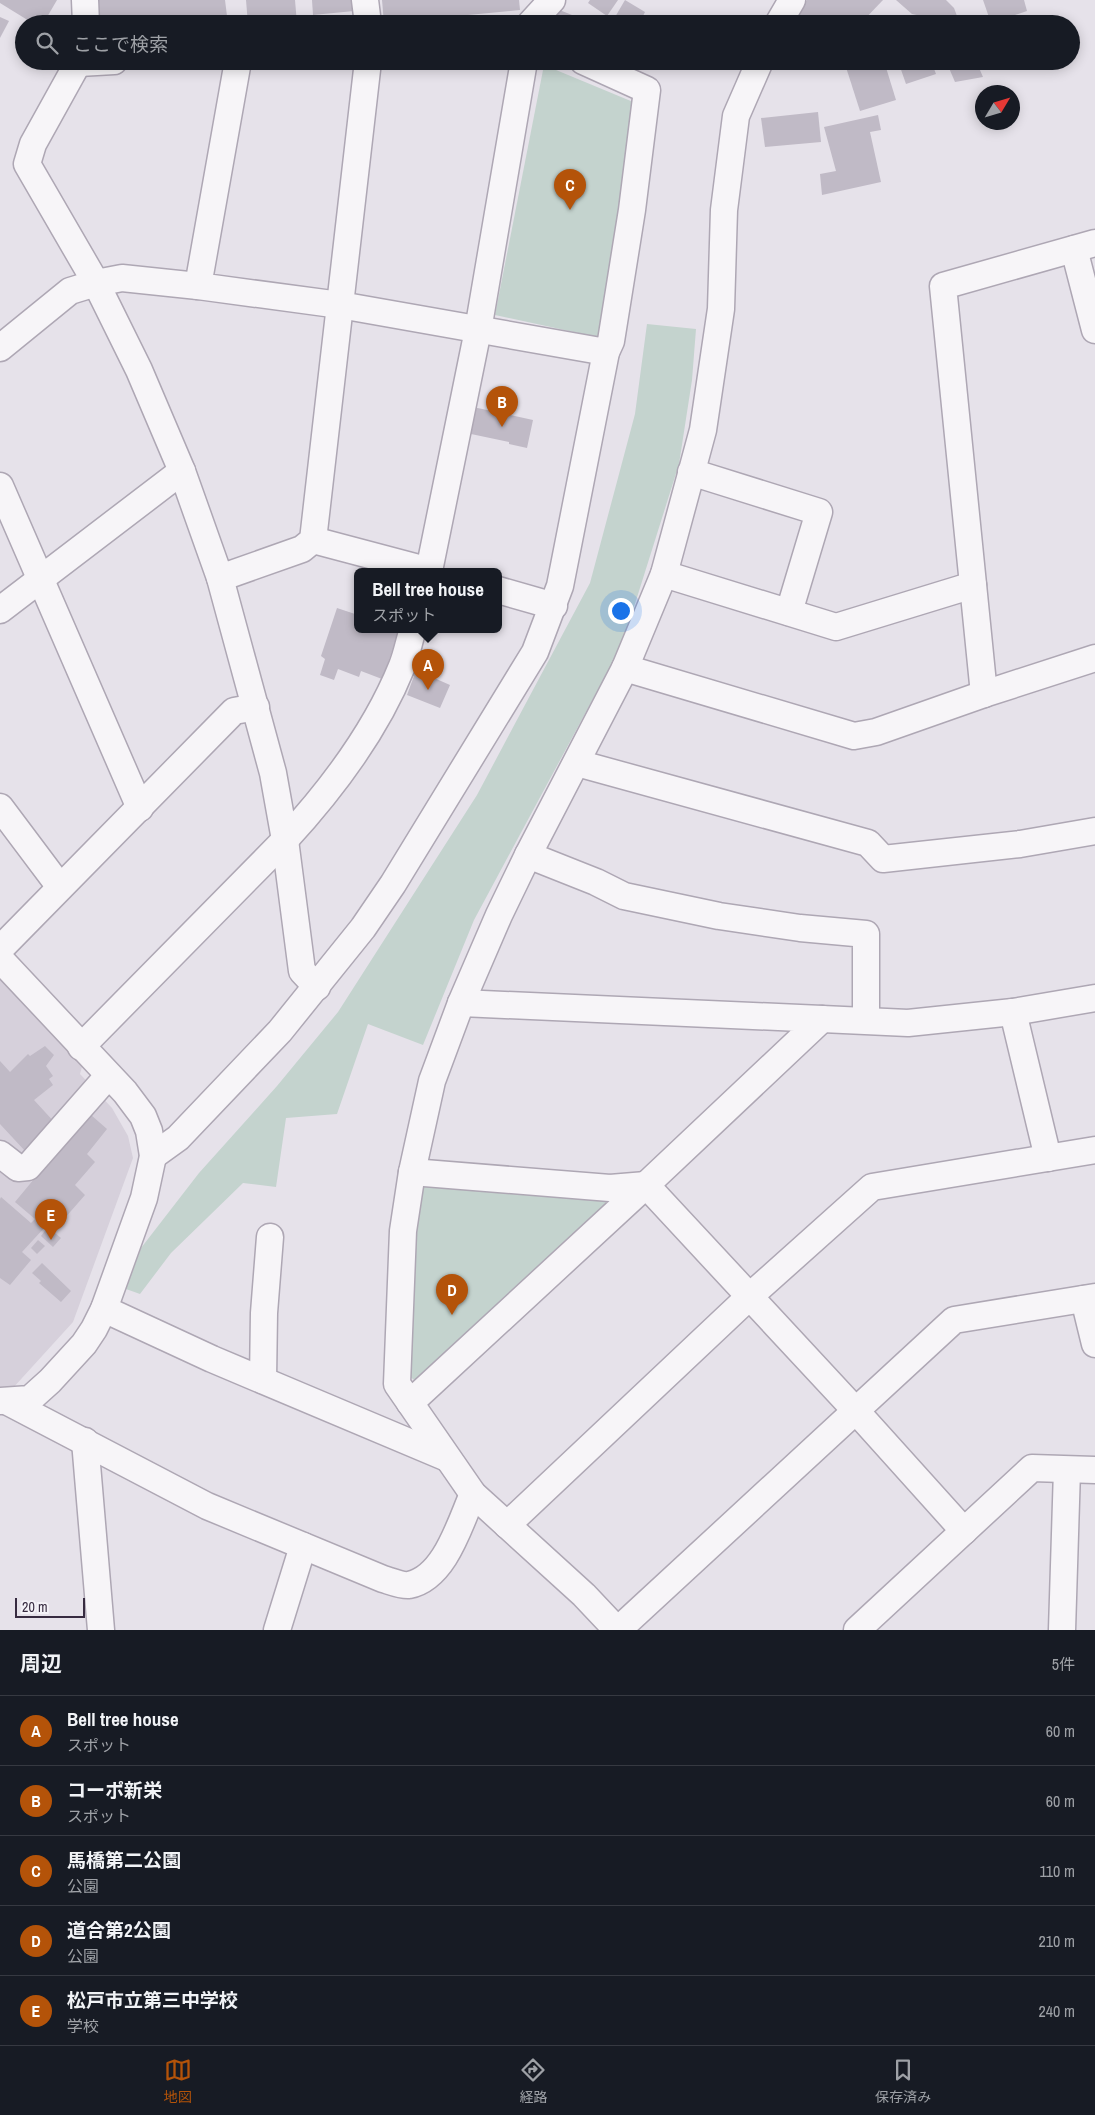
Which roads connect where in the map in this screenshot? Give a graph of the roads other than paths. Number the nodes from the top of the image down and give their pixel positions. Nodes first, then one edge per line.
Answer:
1 (85, 0) edge
2 (365, 0) edge
3 (552, 0) edge
4 (792, 0) edge
5 (86, 15) edge
6 (367, 15) edge
7 (538, 15) edge
8 (783, 15) edge
9 (74, 70) edge
10 (236, 70) edge
11 (367, 70) edge
12 (522, 70) edge
13 (602, 70) edge
14 (756, 70) edge
15 (1084, 246) edge
16 (96, 283) junction
17 (198, 286) junction
18 (340, 304) junction
19 (478, 330) junction
20 (1095, 330) edge
21 (0, 348) edge
22 (606, 352) junction
23 (182, 472) junction
24 (691, 472) junction
25 (0, 486) edge
26 (313, 540) junction
27 (418, 568) edge
28 (430, 568) edge
29 (664, 574) junction
30 (220, 578) junction
31 (40, 580) junction
32 (972, 585) junction
33 (502, 591) edge
34 (554, 606) junction
35 (0, 610) edge
36 (789, 612) junction
37 (412, 633) edge
38 (1095, 658) edge
39 (626, 668) junction
40 (984, 694) junction
41 (256, 708) junction
42 (578, 763) junction
43 (0, 807) edge
44 (140, 808) junction
45 (1095, 831) edge
46 (285, 840) junction
47 (528, 855) junction
48 (60, 887) junction
49 (0, 949) edge
50 (0, 959) edge
51 (316, 987) junction
52 (1095, 998) edge
53 (461, 1002) junction
54 (1013, 1012) junction
55 (822, 1019) junction
56 (866, 1020) junction
57 (81, 1047) junction
58 (108, 1076) junction
59 (1095, 1150) edge
60 (0, 1154) edge
61 (153, 1156) junction
62 (1048, 1158) junction
63 (412, 1172) junction
64 (646, 1185) junction
65 (270, 1237) dead end
66 (749, 1297) junction
67 (1089, 1298) edge
68 (104, 1309) junction
69 (1095, 1344) edge
70 (263, 1380) junction
71 (4, 1402) edge
72 (410, 1403) junction
73 (856, 1411) junction
74 (85, 1441) junction
75 (447, 1458) junction
76 (1067, 1470) junction
77 (1095, 1470) edge
78 (473, 1494) junction
79 (507, 1525) junction
80 (964, 1531) junction
81 (303, 1546) junction
82 (101, 1630) edge
83 (277, 1630) edge
84 (618, 1630) edge
85 (857, 1630) edge
86 (1062, 1630) edge

1 - 5 street
2 - 6 street
3 - 7 street
4 - 8 street
9 - 16 street
10 - 17 street
11 - 18 street
12 - 19 street
13 - 22 street
14 - 24 street
15 - 20 street
15 - 32 street
16 - 17 street
16 - 21 street
16 - 23 street
17 - 18 street
18 - 19 street
18 - 26 street
19 - 22 street
19 - 28 street
22 - 34 street
23 - 30 street
23 - 31 street
24 - 29 street
24 - 36 street
25 - 31 street
26 - 27 street
26 - 30 street
29 - 36 street
29 - 39 street
30 - 41 street
31 - 35 street
31 - 44 street
32 - 36 street
32 - 40 street
33 - 34 street
34 - 51 street
37 - 46 street
38 - 40 street
39 - 40 street
39 - 42 street
41 - 44 street
41 - 46 street
42 - 45 street
42 - 47 street
43 - 48 street
44 - 48 street
46 - 51 street
46 - 57 street
47 - 53 street
47 - 56 street
48 - 49 street
50 - 57 street
51 - 61 street
52 - 54 street
53 - 55 street
53 - 63 street
54 - 56 street
54 - 62 street
55 - 56 street
55 - 64 street
57 - 58 street
58 - 60 street
58 - 61 street
59 - 62 street
61 - 68 street
62 - 66 street
63 - 64 street
63 - 72 street
64 - 66 street
64 - 72 street
65 - 70 street
66 - 73 street
66 - 79 street
67 - 69 street
67 - 73 street
68 - 70 street
68 - 71 street
70 - 75 street
71 - 74 street
72 - 75 street
73 - 80 street
73 - 84 street
74 - 81 street
74 - 82 street
75 - 78 street
76 - 77 street
76 - 80 street
76 - 86 street
78 - 79 street
78 - 81 street
79 - 84 street
80 - 85 street
81 - 83 street

